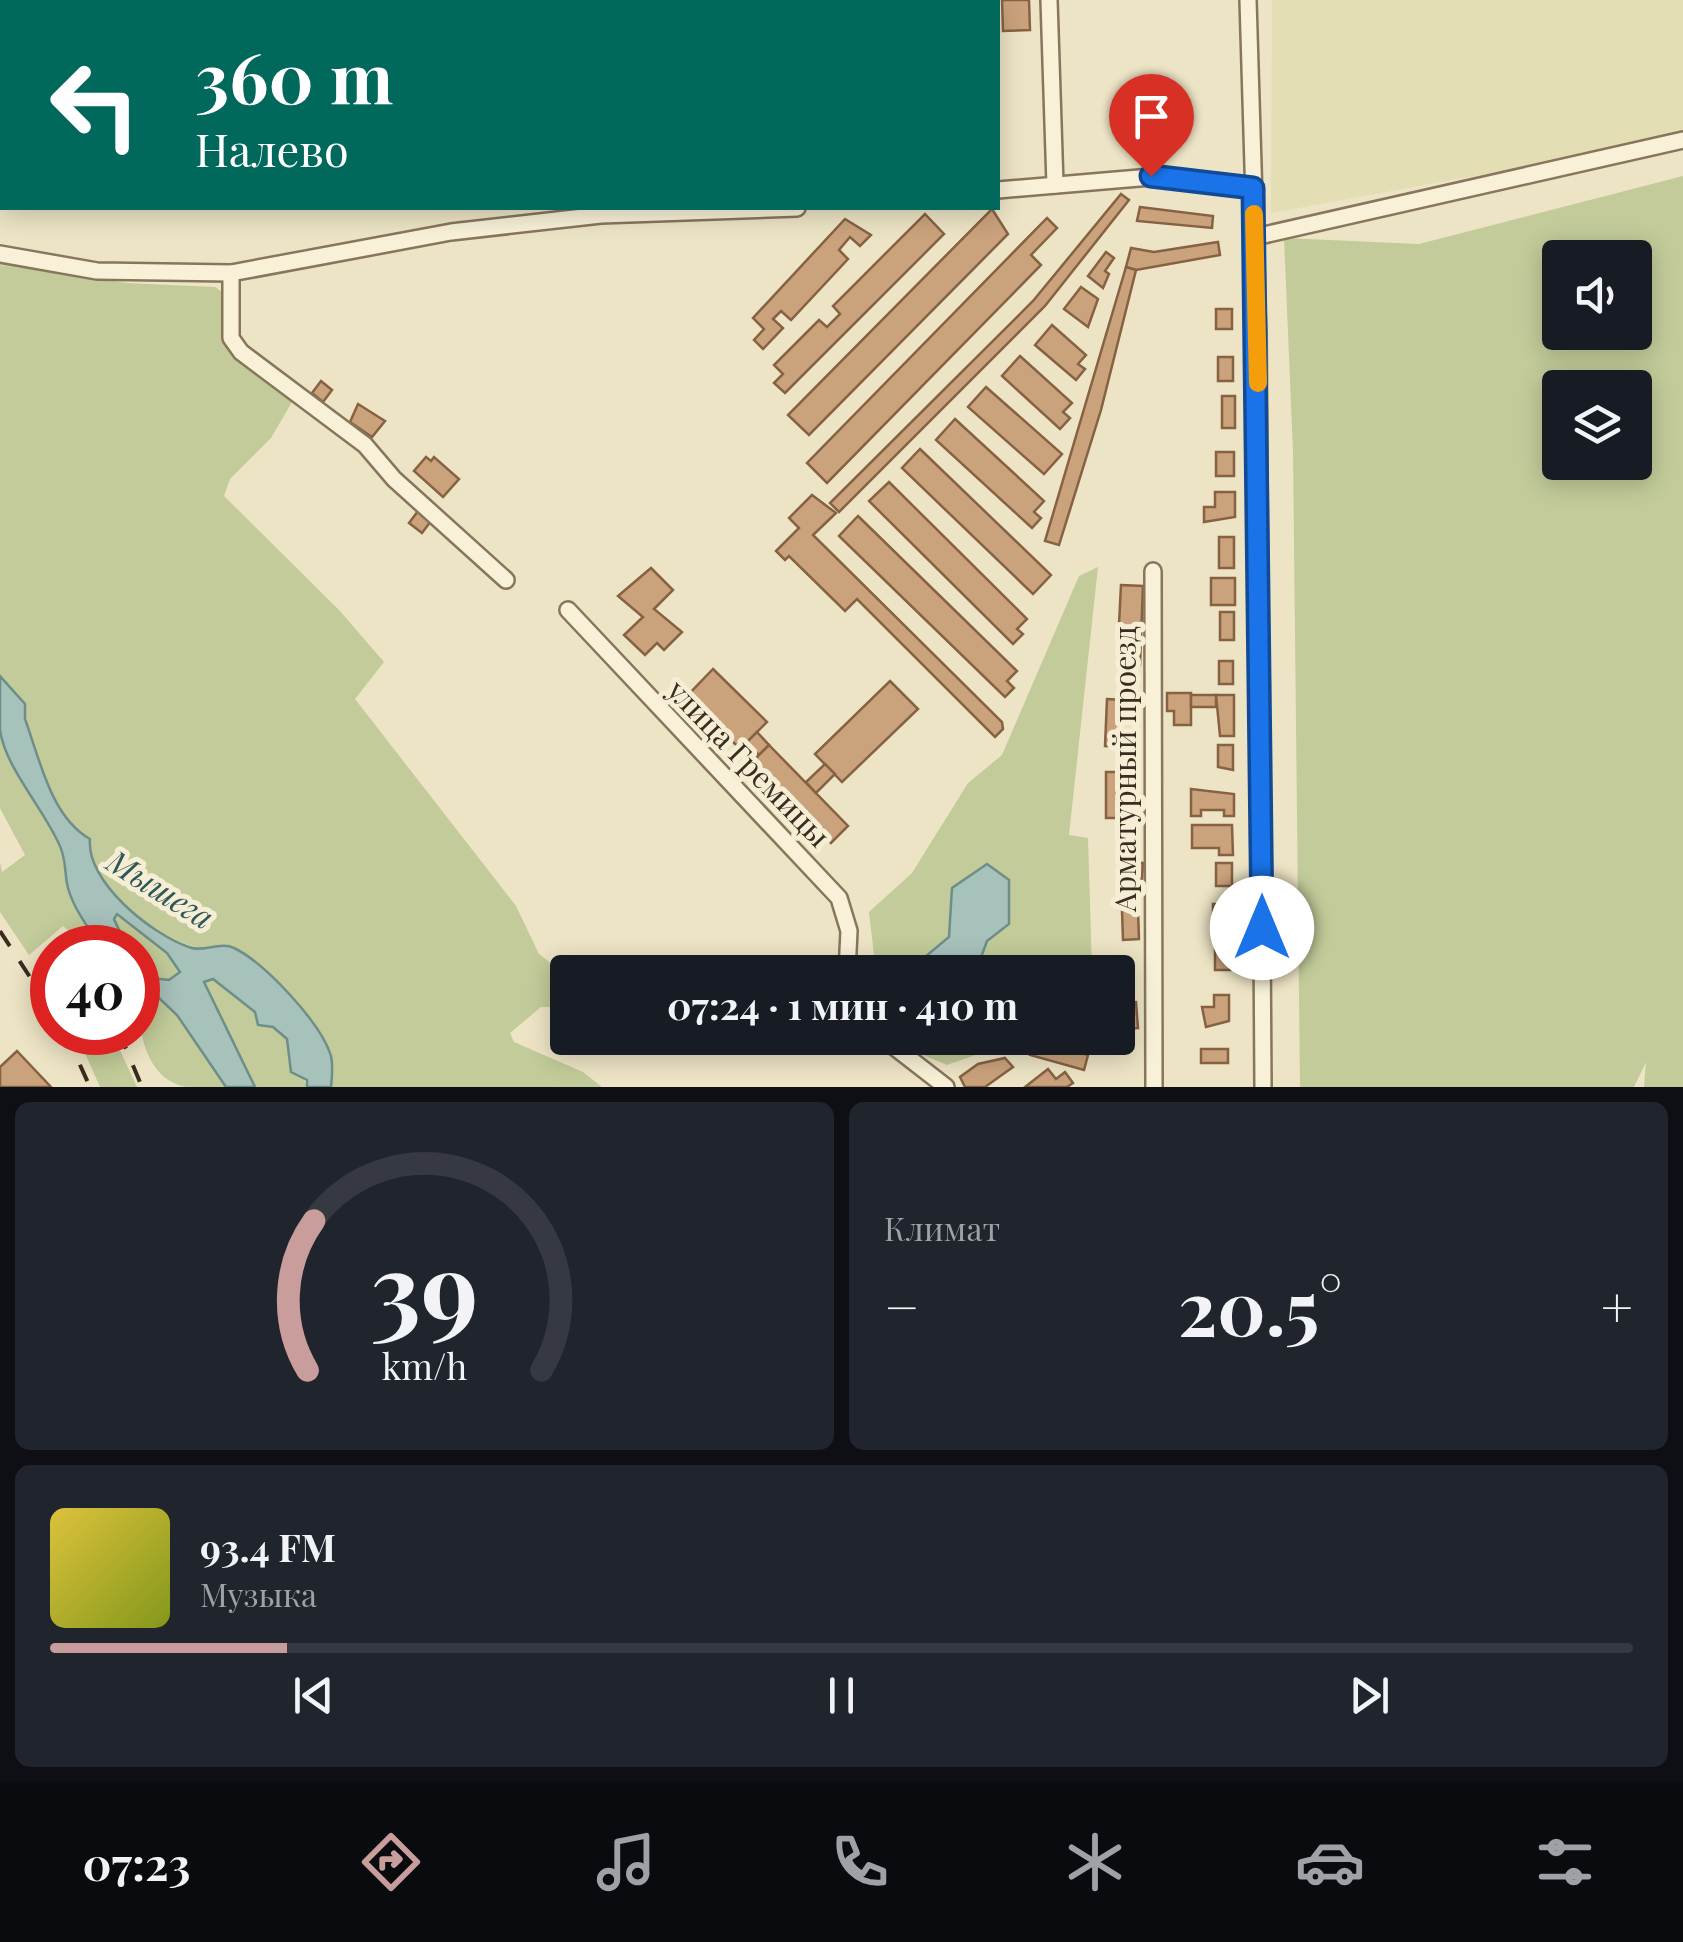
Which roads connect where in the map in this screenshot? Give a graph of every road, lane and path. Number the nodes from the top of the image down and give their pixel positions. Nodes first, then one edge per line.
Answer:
1 (1049, 0) edge
2 (1248, 0) edge
3 (1683, 140) edge
4 (1055, 185) junction
5 (1253, 188) junction
6 (1000, 190) edge
7 (741, 210) edge
8 (1255, 237) junction
9 (0, 254) edge
10 (231, 273) junction
11 (1153, 571) dead end
12 (506, 580) dead end
13 (568, 610) dead end
14 (847, 955) edge
15 (904, 1055) edge
16 (946, 1087) edge
17 (1154, 1087) edge
18 (1263, 1087) edge

1 - 4 street
2 - 5 street
3 - 8 street
4 - 5 street
4 - 6 street
5 - 8 street
7 - 10 street
8 - 18 street
9 - 10 street
10 - 12 street
11 - 17 street, Арматурный проезд
13 - 14 street, улица Гремицы
15 - 16 street

